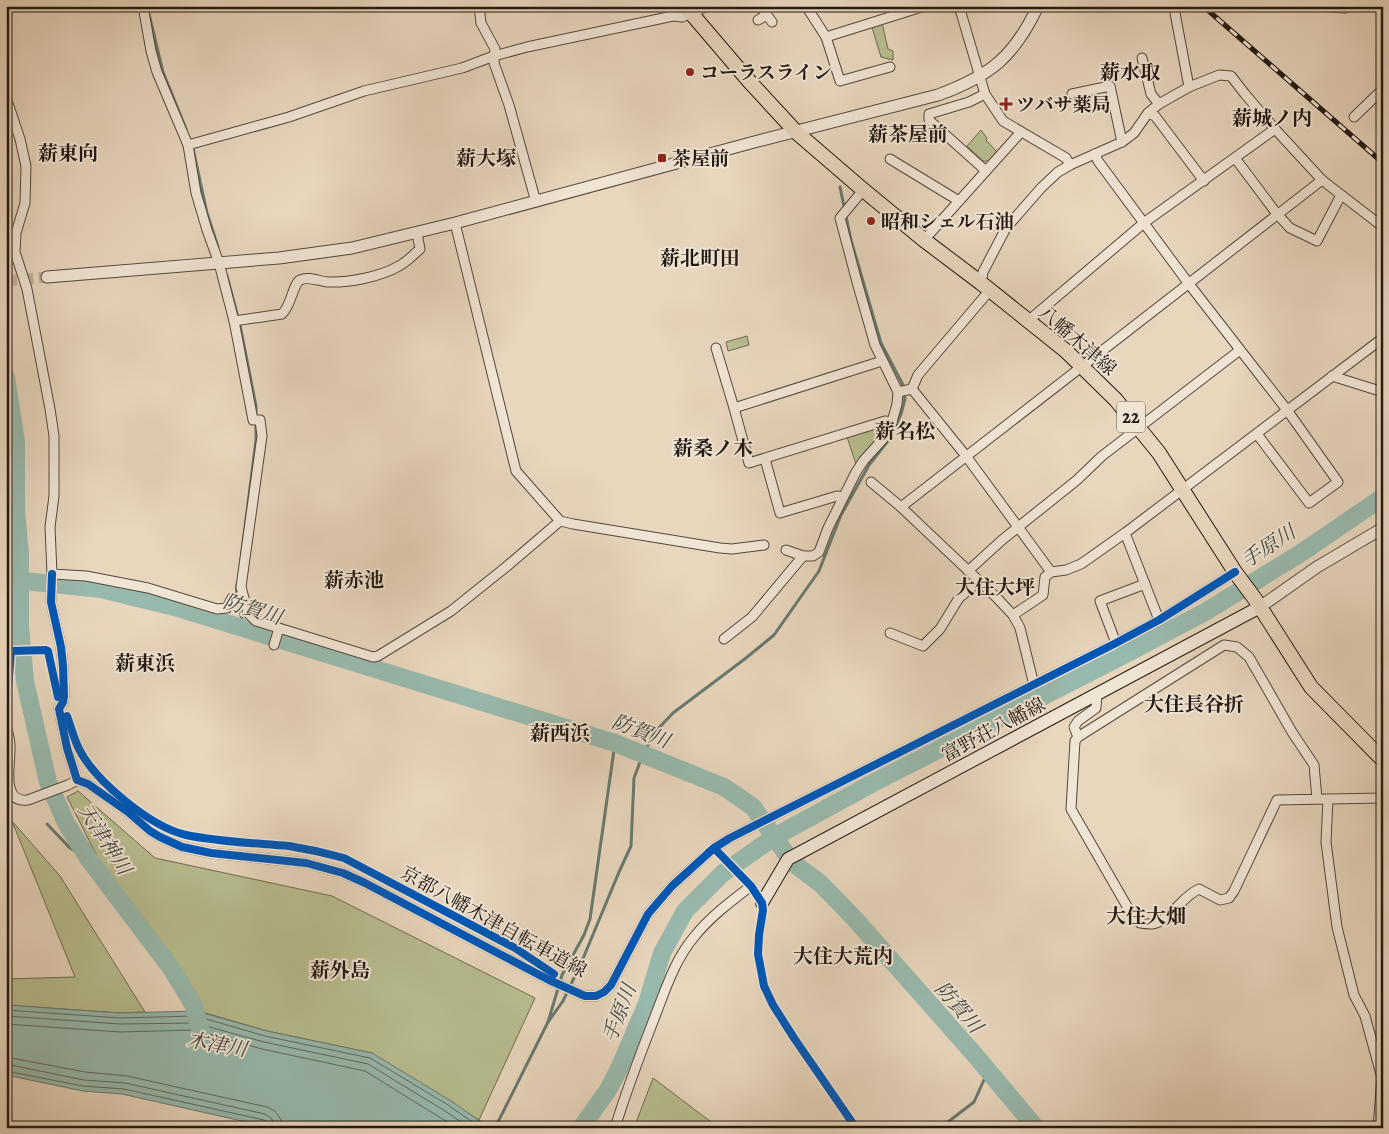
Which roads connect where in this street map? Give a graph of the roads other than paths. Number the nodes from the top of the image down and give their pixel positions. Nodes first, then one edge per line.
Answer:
1 (143, 6) edge
2 (479, 6) edge
3 (708, 6) edge
4 (760, 6) edge
5 (806, 6) edge
6 (925, 6) edge
7 (959, 6) edge
8 (1038, 6) edge
9 (1178, 6) edge
10 (1317, 6) edge
11 (1353, 6) edge
12 (688, 10) edge
13 (758, 20) dead end
14 (826, 37) junction
15 (494, 56) junction
16 (1142, 58) dead end
17 (890, 66) dead end
18 (980, 77) junction
19 (1189, 87) junction
20 (1383, 89) edge
21 (985, 94) junction
22 (1072, 94) dead end
23 (6, 98) edge
24 (1159, 104) junction
25 (1148, 113) junction
26 (1354, 117) dead end
27 (1275, 129) junction
28 (796, 132) junction
29 (1021, 132) junction
30 (1122, 142) junction
31 (191, 144) junction
32 (1095, 154) junction
33 (1235, 158) junction
34 (890, 159) dead end
35 (1070, 165) junction
36 (986, 171) junction
37 (1322, 180) junction
38 (1204, 181) junction
39 (864, 189) junction
40 (1341, 195) junction
41 (959, 201) junction
42 (536, 202) junction
43 (1277, 214) junction
44 (1145, 222) junction
45 (455, 223) junction
46 (1383, 227) edge
47 (417, 233) junction
48 (924, 240) junction
49 (219, 263) junction
50 (47, 277) tunnel mouth
51 (1189, 284) junction
52 (985, 286) junction
53 (238, 321) junction
54 (1028, 321) junction
55 (1383, 338) edge
56 (716, 348) dead end
57 (1240, 350) junction
58 (882, 361) junction
59 (1082, 366) junction
60 (1332, 376) junction
61 (905, 391) junction
62 (1383, 392) edge
63 (734, 408) junction
64 (1287, 410) junction
65 (892, 422) junction
66 (1139, 426) junction
67 (1257, 434) junction
68 (966, 456) junction
69 (765, 459) junction
70 (871, 482) dead end
71 (1183, 489) junction
72 (843, 497) junction
73 (901, 507) junction
74 (560, 521) junction
75 (1018, 527) junction
76 (1383, 528) edge
77 (1125, 534) junction
78 (764, 545) dead end
79 (786, 550) dead end
80 (803, 556) junction
81 (968, 571) junction
82 (1051, 572) junction
83 (52, 574) junction
84 (1236, 574) junction
85 (979, 581) junction
86 (1145, 584) junction
87 (243, 598) junction
88 (1258, 603) junction
89 (1013, 615) junction
90 (1159, 620) junction
91 (279, 630) junction
92 (890, 633) dead end
93 (724, 639) dead end
94 (1116, 643) junction
95 (274, 645) dead end
96 (1034, 685) junction
97 (1097, 695) junction
98 (6, 726) edge
99 (1078, 736) junction
100 (1383, 760) edge
101 (77, 780) junction
102 (1383, 798) edge
103 (1317, 799) junction
104 (1328, 799) junction
105 (751, 886) dead end
106 (762, 903) dead end
107 (1381, 1069) edge
108 (1382, 1092) edge
109 (616, 1128) edge
110 (1378, 1128) edge

1 - 31 street
2 - 15 street
3 - 12 street
4 - 13 street
5 - 14 street
6 - 14 street
7 - 18 street
8 - 18 street
9 - 19 street
10 - 11 street
12 - 15 street
12 - 28 main road, 八幡木津線 / 22
14 - 17 street
15 - 31 street
15 - 42 street
16 - 24 street
18 - 21 street
18 - 28 street
19 - 24 street
19 - 27 street
20 - 26 street
21 - 29 street
21 - 36 street
22 - 30 street
23 - 83 street
24 - 25 street
25 - 30 street
25 - 38 street
27 - 33 street
27 - 37 street
28 - 39 main road, 八幡木津線 / 22
28 - 42 street
29 - 35 street
29 - 36 street
30 - 32 street
31 - 49 street
32 - 35 street
32 - 44 street
33 - 38 street
33 - 43 street
34 - 41 street
35 - 52 street
36 - 41 street
37 - 40 street
37 - 43 street
38 - 44 street
39 - 48 main road, 八幡木津線 / 22
39 - 58 street
40 - 43 street
40 - 46 street
41 - 48 street
42 - 45 street
43 - 51 street
44 - 51 street
44 - 54 street
45 - 47 street
45 - 74 street
47 - 49 street
47 - 53 street
48 - 52 main road, 八幡木津線 / 22
49 - 50 street
49 - 53 street
51 - 57 street
51 - 59 street
52 - 54 main road, 八幡木津線 / 22
52 - 61 street
53 - 87 street
54 - 59 main road, 八幡木津線 / 22
55 - 60 street
56 - 63 street
57 - 64 street
57 - 66 street
58 - 61 street
58 - 63 street
59 - 66 main road, 八幡木津線 / 22
59 - 68 street
60 - 62 street
60 - 64 street
61 - 65 street
61 - 68 street
63 - 69 street
64 - 67 street
64 - 67 street
65 - 69 street
65 - 72 street
66 - 71 main road, 八幡木津線 / 22
66 - 75 street
67 - 71 street
68 - 73 street
68 - 75 street
69 - 72 street
70 - 73 street
71 - 77 street
71 - 84 main road, 八幡木津線 / 22
72 - 80 street
73 - 81 street
74 - 78 street
74 - 91 street
75 - 81 street
75 - 82 street
76 - 88 street
77 - 82 street
77 - 86 street
79 - 80 street
80 - 93 street
81 - 85 street
82 - 89 street
83 - 87 street
83 - 101 street
84 - 88 main road, 八幡木津線 / 22
84 - 90 street
85 - 89 street
85 - 92 street
86 - 90 street
86 - 94 street
87 - 91 street
88 - 97 main road, 富野荘八幡線
88 - 100 main road, 八幡木津線 / 22
89 - 96 street
90 - 94 street
91 - 95 street
94 - 96 street
96 - 101 street
97 - 99 street
97 - 106 main road, 富野荘八幡線
98 - 101 street
99 - 103 street
99 - 103 street
102 - 104 street
103 - 104 street
104 - 107 street
105 - 109 street
107 - 108 street
108 - 110 street

